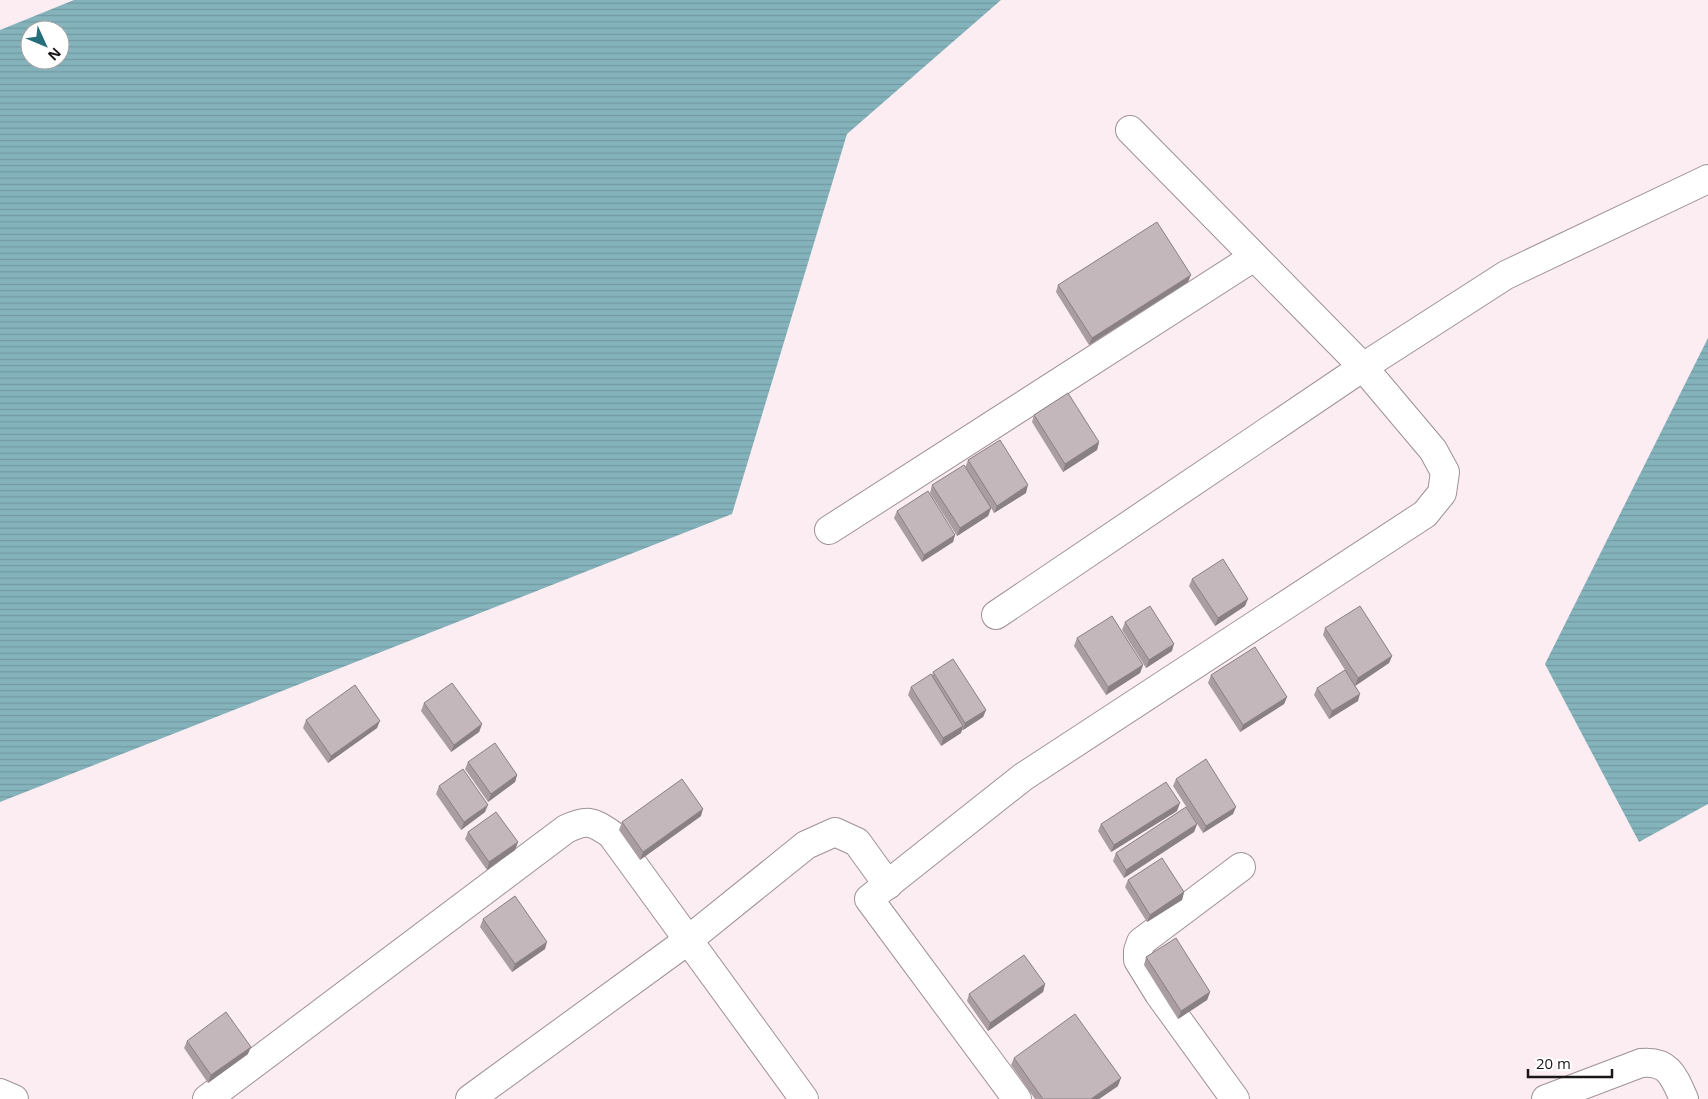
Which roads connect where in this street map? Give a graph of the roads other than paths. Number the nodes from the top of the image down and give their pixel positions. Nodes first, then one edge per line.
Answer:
1 (1130, 130) dead end
2 (1708, 179) edge
3 (1254, 257) junction
4 (1363, 367) junction
5 (829, 530) dead end
6 (996, 616) dead end
7 (1241, 867) dead end
8 (888, 885) junction
9 (687, 941) junction
10 (0, 1093) edge
11 (14, 1099) edge
12 (207, 1099) edge
13 (470, 1099) edge
14 (804, 1099) edge
15 (1016, 1099) edge
16 (1235, 1099) edge
17 (1546, 1099) edge
18 (1684, 1099) edge

1 - 3 street
2 - 4 street
3 - 4 street
3 - 5 street
4 - 6 street
4 - 8 street
7 - 16 street
8 - 9 street
8 - 15 street
9 - 12 street
9 - 13 street
9 - 14 street
10 - 11 street
17 - 18 street

